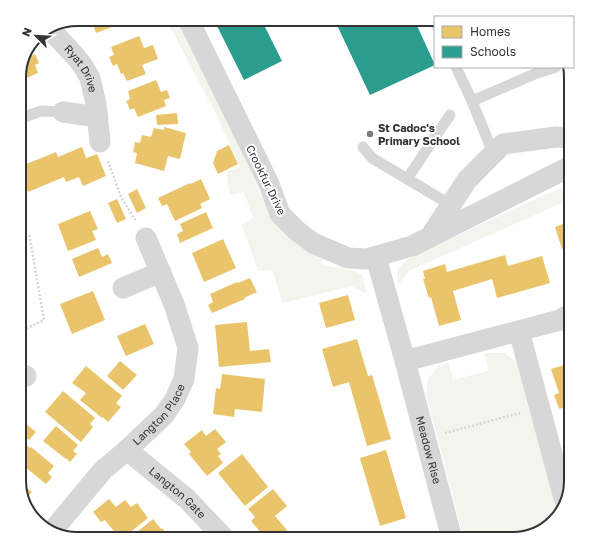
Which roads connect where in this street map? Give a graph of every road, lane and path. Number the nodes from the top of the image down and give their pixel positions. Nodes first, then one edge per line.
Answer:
1 (191, 26) edge
2 (56, 35) edge
3 (456, 68) edge
4 (553, 68) edge
5 (472, 101) junction
6 (63, 112) joint
7 (450, 115) dead end
8 (26, 116) edge
9 (98, 117) junction
10 (564, 138) edge
11 (100, 142) joint
12 (363, 147) dead end
13 (493, 153) junction
14 (564, 170) edge
15 (407, 179) junction
16 (451, 204) junction
17 (28, 233) dead end
18 (146, 238) joint
19 (429, 238) junction
20 (376, 257) junction
21 (161, 272) junction
22 (123, 288) dead end
23 (564, 317) edge
24 (26, 329) edge
25 (519, 331) junction
26 (405, 361) junction
27 (540, 408) junction
28 (426, 438) junction
29 (127, 450) junction
30 (563, 493) edge
31 (56, 527) edge
32 (218, 532) edge
33 (450, 532) edge

1 - 20 street, Crookfur Drive
2 - 9 street, Ryat Drive
3 - 5 lane
4 - 5 lane
5 - 13 lane
6 - 8 lane
6 - 9 street
7 - 15 lane
9 - 11 street, Ryat Drive
10 - 13 street
11 - 18 path
12 - 15 lane
13 - 16 street
14 - 19 street, Crookfur Drive
15 - 16 lane
16 - 19 street
17 - 24 path
18 - 21 street, Langton Place
19 - 20 street, Crookfur Drive
20 - 26 street, Meadow Rise
21 - 22 street
21 - 29 street, Langton Place
23 - 25 street
25 - 26 street
25 - 27 street
26 - 28 street, Meadow Rise
27 - 28 path
27 - 30 street
28 - 33 street, Meadow Rise
29 - 31 street, Langton Place
29 - 32 street, Langton Gate

